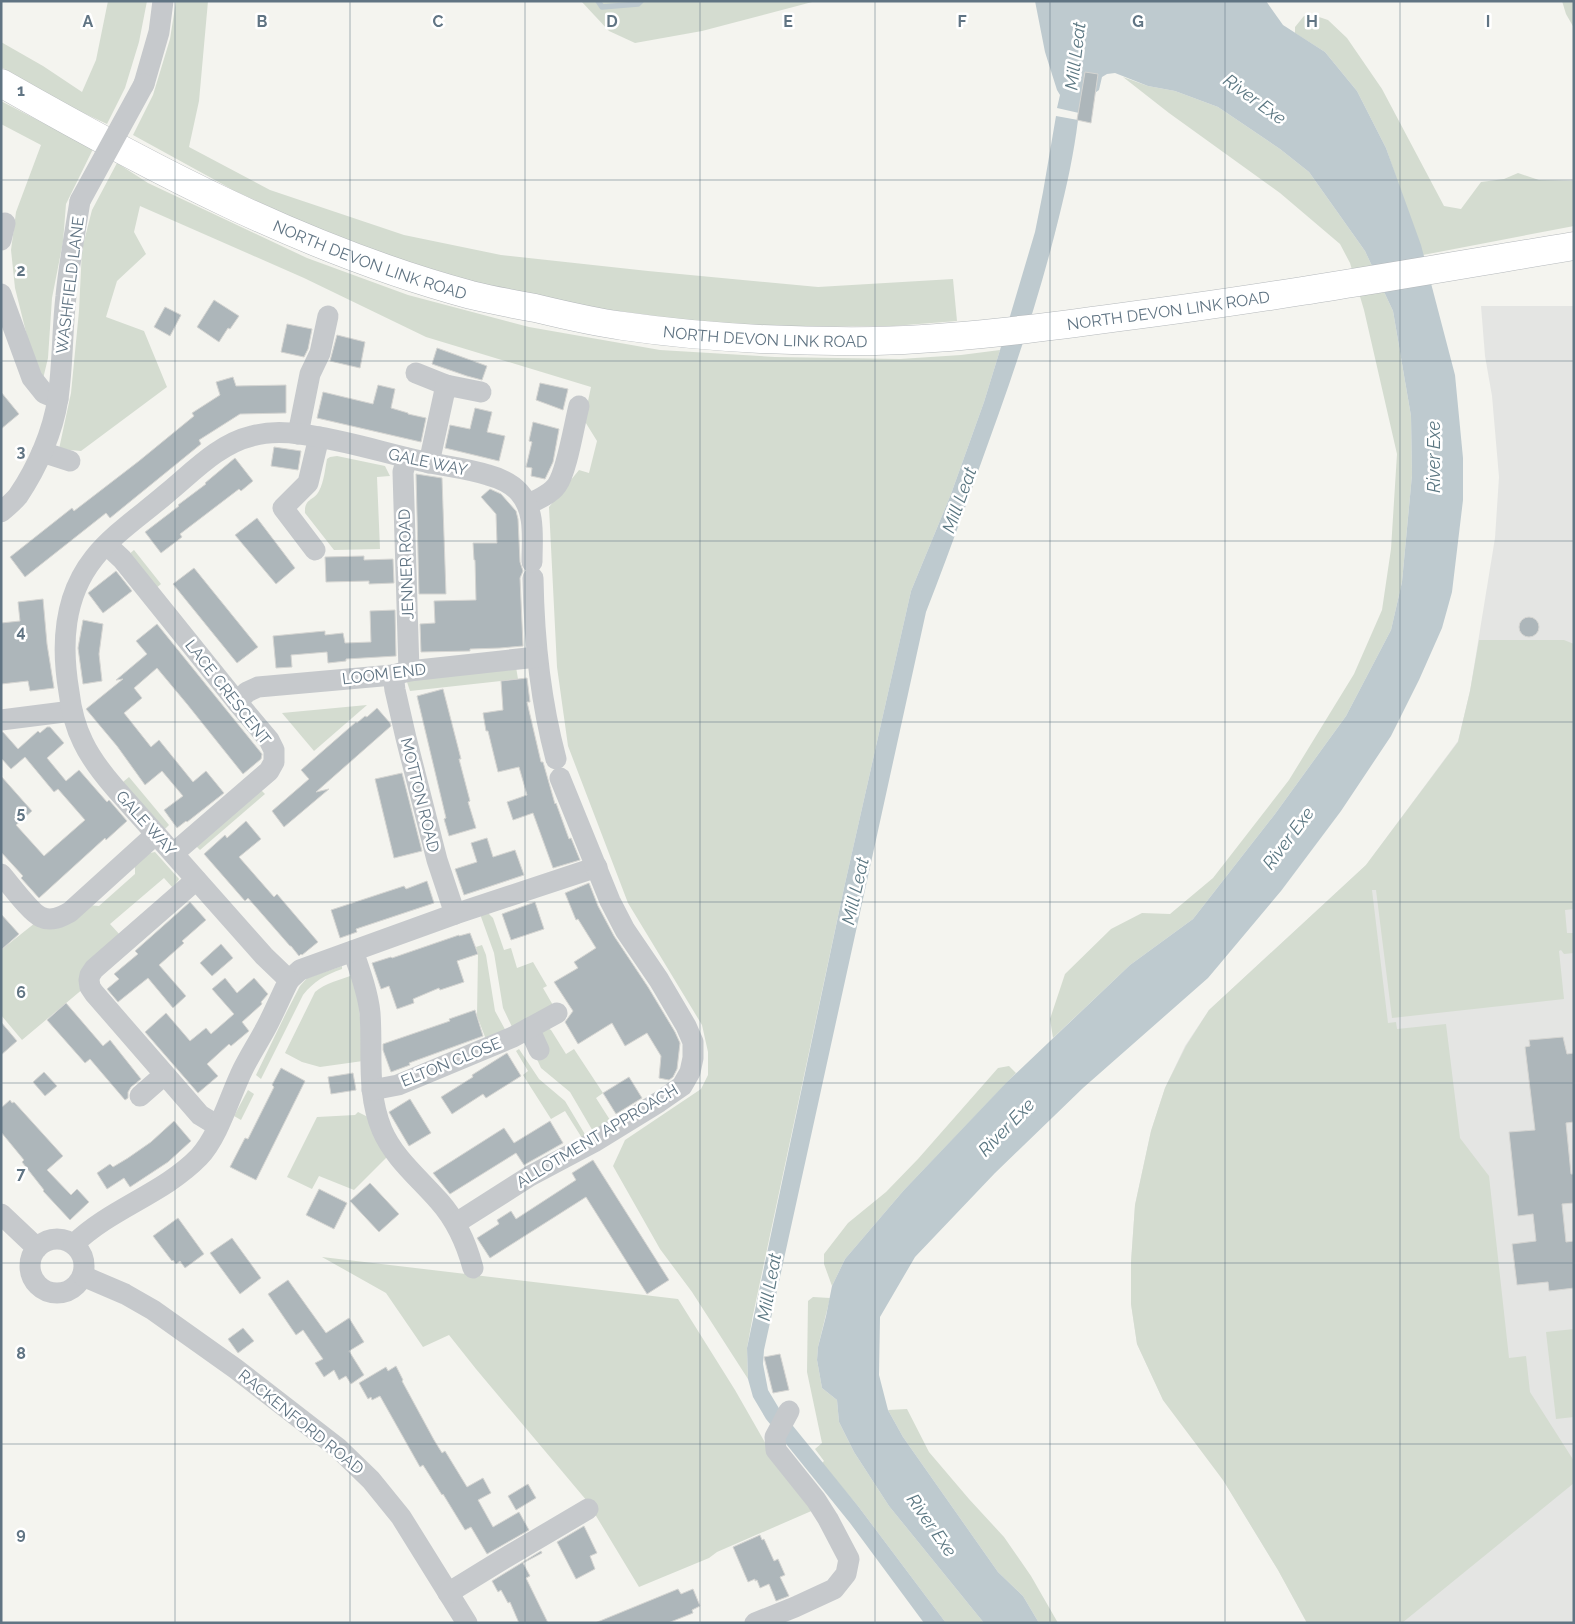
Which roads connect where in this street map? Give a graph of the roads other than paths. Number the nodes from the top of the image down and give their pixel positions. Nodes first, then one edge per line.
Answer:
1 (163, 1) edge
2 (1, 83) edge
3 (1574, 246) edge
4 (1, 294) edge
5 (328, 316) dead end
6 (416, 373) dead end
7 (446, 385) junction
8 (481, 392) dead end
9 (58, 399) junction
10 (579, 406) dead end
11 (298, 434) junction
12 (319, 437) junction
13 (42, 452) junction
14 (407, 458) junction
15 (70, 461) dead end
16 (429, 463) junction
17 (528, 504) junction
18 (1, 512) edge
19 (107, 545) junction
20 (315, 550) dead end
21 (537, 657) junction
22 (401, 673) junction
23 (237, 702) junction
24 (72, 711) junction
25 (1, 720) edge
26 (156, 834) junction
27 (174, 853) junction
28 (597, 867) junction
29 (1, 874) edge
30 (196, 880) junction
31 (455, 914) junction
32 (353, 951) junction
33 (289, 980) junction
34 (557, 1013) dead end
35 (529, 1028) junction
36 (539, 1050) dead end
37 (164, 1075) junction
38 (372, 1090) junction
39 (140, 1096) dead end
40 (218, 1126) junction
41 (1, 1214) edge
42 (456, 1223) junction
43 (74, 1244) junction
44 (37, 1248) junction
45 (473, 1268) dead end
46 (83, 1276) junction
47 (789, 1411) dead end
48 (588, 1510) dead end
49 (448, 1594) junction
50 (467, 1623) edge
51 (755, 1623) edge

1 - 9 street, WASHFIELD LANE, bridge
2 - 3 highway, NORTH DEVON LINK ROAD
4 - 9 street
5 - 11 street
6 - 7 street
7 - 8 street
7 - 16 street
9 - 13 street, WASHFIELD LANE
10 - 17 street
11 - 12 street, GALE WAY
11 - 19 street, GALE WAY
12 - 14 street, GALE WAY
12 - 20 street
13 - 15 street
13 - 18 street, WASHFIELD LANE
14 - 16 street, GALE WAY
14 - 22 street, JENNER ROAD
16 - 17 street, GALE WAY
17 - 21 street
19 - 23 street, LACE CRESCENT
19 - 24 street, GALE WAY
21 - 22 street, LOOM END
21 - 28 street, ALLOTMENT APPROACH
22 - 23 street, LOOM END
22 - 31 street, MOTTON ROAD
23 - 27 street, LACE CRESCENT
24 - 25 street
24 - 26 street, GALE WAY
26 - 27 street, GALE WAY
26 - 29 street
27 - 30 street, GALE WAY
28 - 31 street
28 - 42 street, ALLOTMENT APPROACH
30 - 33 street, GALE WAY
30 - 37 street
31 - 32 street
32 - 33 street
32 - 38 street
33 - 40 street
34 - 35 street, ELTON CLOSE
35 - 36 street
35 - 38 street, ELTON CLOSE
37 - 39 street
37 - 40 street
38 - 42 street
40 - 43 street
41 - 44 street
42 - 45 street
43 - 44 street
43 - 46 street
44 - 46 street
46 - 49 street, RACKENFORD ROAD
47 - 51 street
48 - 49 street
49 - 50 street, RACKENFORD ROAD

